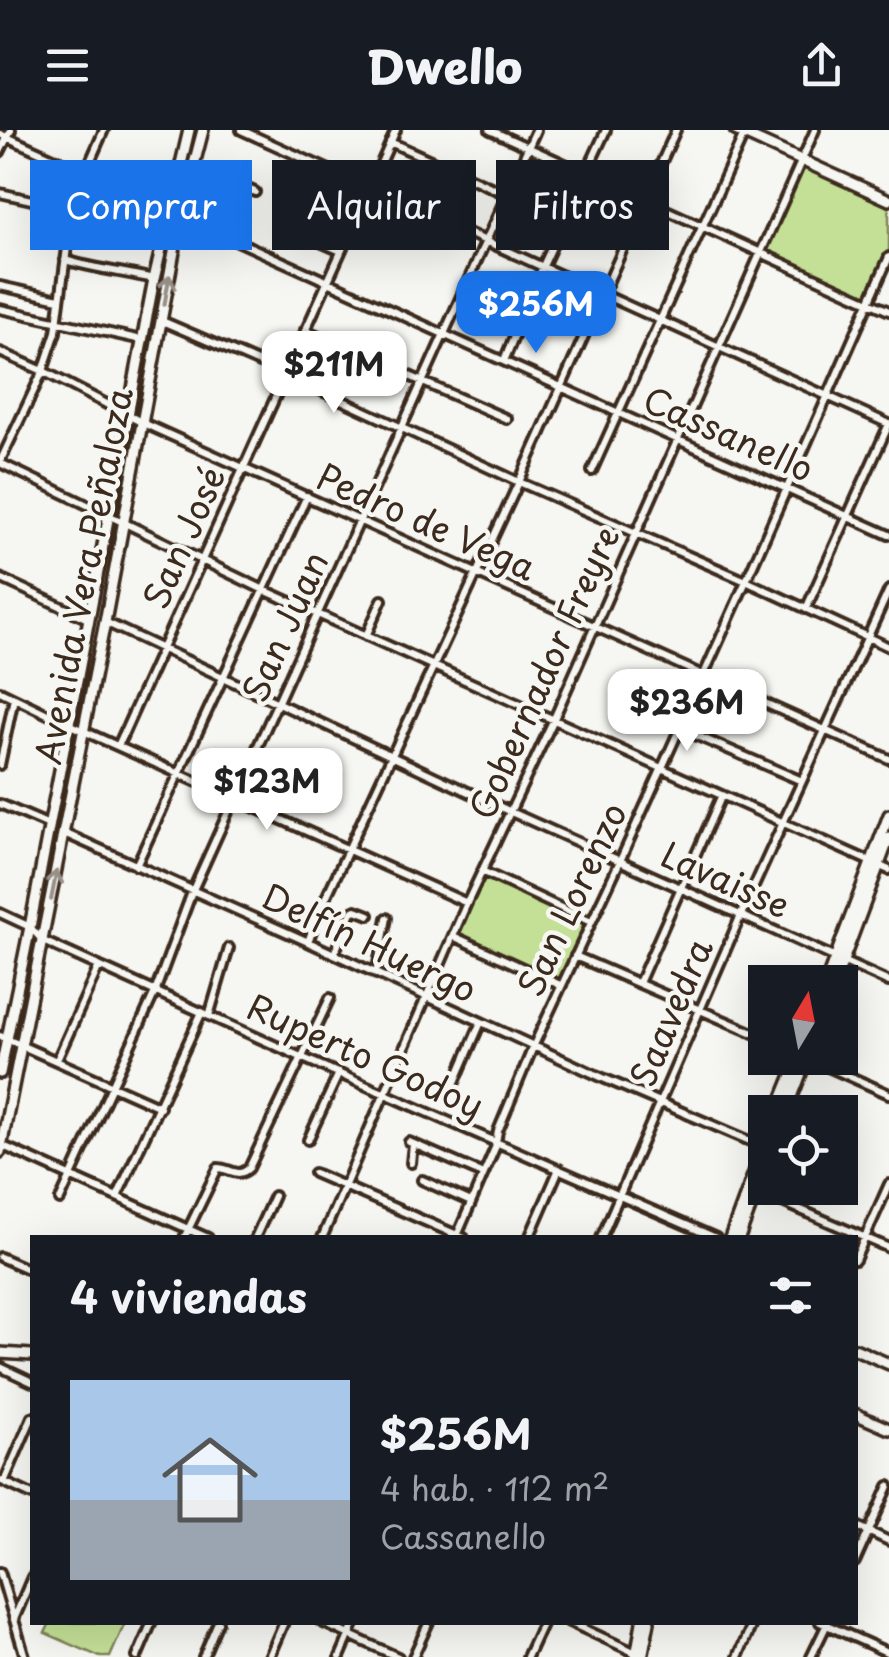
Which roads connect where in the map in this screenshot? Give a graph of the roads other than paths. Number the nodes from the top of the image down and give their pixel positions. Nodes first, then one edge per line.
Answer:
1 (104, 130) edge
2 (189, 130) edge
3 (202, 130) edge
4 (241, 130) edge
5 (396, 130) edge
6 (490, 130) edge
7 (536, 130) edge
8 (606, 130) edge
9 (676, 130) edge
10 (815, 130) edge
11 (741, 131) edge
12 (254, 133) edge
13 (6, 134) edge
14 (390, 142) junction
15 (528, 148) junction
16 (0, 152) edge
17 (59, 160) edge
18 (91, 160) edge
19 (181, 160) edge
20 (194, 160) edge
21 (309, 160) edge
22 (382, 160) edge
23 (522, 160) edge
24 (554, 160) edge
25 (593, 160) edge
26 (662, 160) edge
27 (802, 160) junction
28 (496, 190) edge
29 (252, 191) edge
30 (0, 192) edge
31 (255, 192) dead end
32 (889, 200) edge
33 (669, 212) edge
34 (496, 216) edge
35 (702, 227) junction
36 (476, 236) edge
37 (485, 240) junction
38 (252, 247) edge
39 (160, 250) edge
40 (175, 250) edge
41 (551, 250) edge
42 (621, 250) edge
43 (341, 251) edge
44 (760, 254) junction
45 (889, 257) edge
46 (65, 260) junction
47 (544, 266) junction
48 (154, 279) junction
49 (328, 282) junction
50 (0, 286) edge
51 (602, 292) junction
52 (59, 299) junction
53 (869, 302) junction
54 (0, 309) edge
55 (889, 311) edge
56 (659, 319) junction
57 (56, 322) junction
58 (162, 322) junction
59 (306, 330) junction
60 (444, 334) junction
61 (142, 340) junction
62 (718, 345) junction
63 (0, 352) edge
64 (504, 361) junction
65 (43, 372) junction
66 (284, 374) junction
67 (422, 382) junction
68 (560, 387) junction
69 (827, 394) junction
70 (618, 412) junction
71 (127, 414) junction
72 (507, 419) dead end
73 (142, 423) junction
74 (889, 424) edge
75 (402, 427) junction
76 (677, 440) junction
77 (0, 463) edge
78 (244, 468) junction
79 (592, 471) dead end
80 (520, 482) junction
81 (786, 489) junction
82 (307, 496) junction
83 (108, 514) junction
84 (847, 516) junction
85 (360, 521) junction
86 (122, 524) junction
87 (636, 535) junction
88 (889, 535) edge
89 (202, 561) junction
90 (476, 573) junction
91 (0, 578) edge
92 (746, 581) junction
93 (264, 590) junction
94 (889, 590) edge
95 (382, 600) dead end
96 (806, 609) junction
97 (319, 615) junction
98 (88, 619) junction
99 (105, 622) junction
100 (595, 627) junction
101 (366, 636) junction
102 (868, 638) junction
103 (889, 647) edge
104 (163, 650) junction
105 (434, 667) junction
106 (703, 674) junction
107 (223, 678) junction
108 (0, 691) edge
109 (14, 697) junction
110 (278, 704) junction
111 (553, 721) junction
112 (68, 724) junction
113 (680, 728) junction
114 (82, 730) junction
115 (824, 730) junction
116 (118, 746) junction
117 (392, 757) junction
118 (889, 760) edge
119 (0, 765) edge
120 (661, 769) junction
121 (179, 773) junction
122 (802, 781) junction
123 (722, 797) junction
124 (234, 798) junction
125 (0, 804) edge
126 (511, 812) junction
127 (889, 816) edge
128 (783, 823) junction
129 (50, 825) junction
130 (64, 833) junction
131 (889, 838) edge
132 (350, 851) junction
133 (620, 860) junction
134 (136, 866) junction
135 (880, 866) edge
136 (482, 871) junction
137 (681, 889) junction
138 (192, 892) junction
139 (467, 903) junction
140 (0, 913) edge
141 (369, 915) dead end
142 (741, 916) junction
143 (387, 918) dead end
144 (591, 922) junction
145 (30, 926) junction
146 (454, 936) junction
147 (43, 941) junction
148 (308, 942) junction
149 (229, 948) dead end
150 (334, 954) junction
151 (575, 956) junction
152 (839, 960) junction
153 (836, 965) edge
154 (838, 965) edge
155 (99, 966) junction
156 (376, 974) junction
157 (889, 982) edge
158 (638, 984) junction
159 (560, 985) junction
160 (155, 992) junction
161 (330, 998) dead end
162 (428, 998) junction
163 (700, 1009) junction
164 (205, 1014) junction
165 (481, 1022) junction
166 (748, 1030) edge
167 (3, 1037) edge
168 (20, 1044) junction
169 (533, 1046) junction
170 (303, 1058) junction
171 (57, 1060) junction
172 (0, 1073) edge
173 (339, 1073) junction
174 (846, 1075) edge
175 (114, 1085) junction
176 (452, 1089) dead end
177 (384, 1092) junction
178 (889, 1094) edge
179 (660, 1103) junction
180 (160, 1107) junction
181 (748, 1139) edge
182 (308, 1140) dead end
183 (496, 1142) junction
184 (1, 1148) edge
185 (412, 1164) dead end
186 (558, 1169) junction
187 (314, 1173) dead end
188 (483, 1174) junction
189 (72, 1176) junction
190 (422, 1180) dead end
191 (889, 1184) edge
192 (344, 1186) junction
193 (748, 1189) edge
194 (620, 1195) junction
195 (274, 1196) dead end
196 (117, 1197) junction
197 (60, 1200) dead end
198 (471, 1202) junction
199 (751, 1205) edge
200 (789, 1205) edge
201 (188, 1228) junction
202 (185, 1235) edge
203 (202, 1235) edge
204 (256, 1235) edge
205 (323, 1235) edge
206 (457, 1235) edge
207 (459, 1235) edge
208 (529, 1235) edge
209 (602, 1235) edge
210 (709, 1235) edge
211 (731, 1235) edge
212 (740, 1235) edge
213 (865, 1237) junction
214 (889, 1248) edge
215 (858, 1253) edge
216 (0, 1257) edge
217 (30, 1270) edge
218 (858, 1350) edge
219 (0, 1353) edge
220 (30, 1355) edge
221 (889, 1364) edge
222 (0, 1367) edge
223 (30, 1381) edge
224 (858, 1415) edge
225 (30, 1421) edge
226 (889, 1428) edge
227 (2, 1481) edge
228 (889, 1486) edge
229 (30, 1494) edge
230 (858, 1527) edge
231 (868, 1532) junction
232 (889, 1541) edge
233 (858, 1555) edge
234 (0, 1572) edge
235 (30, 1582) edge
236 (14, 1620) junction
237 (151, 1625) edge
238 (217, 1625) edge
239 (283, 1625) edge
240 (327, 1625) edge
241 (355, 1625) edge
242 (428, 1625) edge
243 (542, 1625) edge
244 (576, 1625) edge
245 (645, 1625) edge
246 (752, 1625) edge
247 (824, 1625) edge
248 (829, 1625) edge
249 (350, 1636) junction
250 (889, 1655) edge
251 (140, 1656) edge
252 (640, 1656) edge
253 (25, 1657) edge
254 (203, 1657) edge
255 (269, 1657) edge
256 (340, 1657) edge
257 (398, 1657) edge
258 (414, 1657) edge
259 (528, 1657) edge
260 (738, 1657) edge
261 (812, 1657) edge

1 - 18 street
2 - 19 main road, Avenida Vera Peñaloza
3 - 20 main road, Avenida Vera Peñaloza
4 - 12 street
5 - 14 street, San José
6 - 15 street
7 - 15 street, San Juan
8 - 25 street
9 - 26 street
10 - 27 street, Gobernador Freyre
11 - 27 main road
11 - 35 street
12 - 21 street
13 - 16 street
13 - 17 street, Cassanello
14 - 22 street, San José
14 - 28 street
15 - 23 street, San Juan
15 - 24 street
27 - 32 main road
27 - 44 street, Gobernador Freyre
29 - 31 street
30 - 46 street
33 - 35 street
34 - 37 street, San Juan
35 - 44 street
35 - 56 street
36 - 37 street
37 - 47 street
37 - 60 street, San Juan
38 - 49 street, Cassanello
39 - 48 main road, Avenida Vera Peñaloza
58 -> 40 main road, Avenida Vera Peñaloza
41 - 47 street
42 - 51 street
43 - 49 street, San José
44 - 53 street
44 - 62 street, Gobernador Freyre
45 - 53 street, San Lorenzo
46 - 48 street
46 - 52 street
47 - 51 street
47 - 64 street
48 - 61 main road, Avenida Vera Peñaloza
49 - 59 street, San José
49 - 60 street, Cassanello
50 - 52 street
51 - 56 street
51 - 68 street
52 - 57 street
53 - 55 street
53 - 69 street, San Lorenzo
54 - 57 street
56 - 62 street
56 - 70 street
57 - 61 street
57 - 65 street
58 - 66 street
58 - 73 main road, Avenida Vera Peñaloza
59 - 66 street, San José
59 - 67 street
60 - 64 street, Cassanello
60 - 67 street, San Juan
61 - 71 main road, Avenida Vera Peñaloza
62 - 69 street
62 - 76 street, Gobernador Freyre
63 - 65 street, Pedro de Vega
64 - 68 street, Cassanello
65 - 71 street, Pedro de Vega
65 - 77 street
66 - 75 street
66 - 78 street, San José
67 - 72 street
67 - 75 street, San Juan
68 - 70 street, Cassanello
68 - 80 street
69 - 74 street
69 - 81 street, San Lorenzo
70 - 76 street, Cassanello
70 - 79 street
71 - 73 street, Pedro de Vega
71 - 83 main road, Avenida Vera Peñaloza
73 - 78 street, Pedro de Vega
73 - 86 main road, Avenida Vera Peñaloza
74 - 84 street
75 - 80 street
75 - 85 street, San Juan
76 - 81 street, Cassanello
76 - 87 street, Gobernador Freyre
77 - 83 street
78 - 82 street, Pedro de Vega
78 - 89 street, San José
80 - 87 street
80 - 90 street
81 - 84 street, Cassanello
81 - 92 street, San Lorenzo
82 - 85 street, Pedro de Vega
82 - 93 street
83 - 86 street
83 - 98 main road, Avenida Vera Peñaloza
84 - 88 street, Cassanello
84 - 96 street
85 - 90 street, Pedro de Vega
85 - 97 street, San Juan
86 - 89 street
86 - 99 main road, Avenida Vera Peñaloza
87 - 92 street
87 - 100 street, Gobernador Freyre
89 - 93 street
89 - 104 street, San José
90 - 100 street, Pedro de Vega
90 - 105 street
91 - 98 street
92 - 96 street
92 - 106 street, San Lorenzo
93 - 97 street
93 - 107 street
94 - 102 street, Saavedra
95 - 101 street
96 - 102 street
97 - 101 street
97 - 110 street, San Juan
98 - 112 main road, Avenida Vera Peñaloza
99 - 104 street, Lavaisse
99 - 114 main road, Avenida Vera Peñaloza
100 - 106 street, Pedro de Vega
100 - 111 street, Gobernador Freyre
101 - 105 street
102 - 103 street
102 - 115 street, Saavedra
104 - 107 street, Lavaisse
104 - 116 street, San José
105 - 111 street
105 - 117 street
106 - 113 street, San Lorenzo
106 - 115 street, Pedro de Vega
107 - 110 street, Lavaisse
107 - 121 street
108 - 109 street
109 - 112 street
109 - 119 street
110 - 117 street, Lavaisse
110 - 124 street, San Juan
111 - 120 street
111 - 126 street, Gobernador Freyre
112 - 114 street
112 - 129 main road, Avenida Vera Peñaloza
113 - 120 street, San Lorenzo
113 - 122 street
114 - 116 street
114 - 130 main road, Avenida Vera Peñaloza
115 - 118 street, Pedro de Vega
115 - 122 street, Saavedra
116 - 121 street
117 - 126 street, Lavaisse
117 - 132 street
120 - 123 street
120 - 133 street, San Lorenzo
121 - 124 street
121 - 134 street
122 - 128 street, Saavedra
123 - 128 street
123 - 137 street
124 - 132 street
124 - 138 street, San Juan
125 - 129 street
126 - 133 street, Lavaisse
126 - 136 street, Gobernador Freyre
127 - 135 main road
128 - 135 street
128 - 142 street, Saavedra
129 - 145 main road, Avenida Vera Peñaloza
130 - 134 street, Delfín Huergo
147 -> 130 main road, Avenida Vera Peñaloza
131 - 135 main road
132 - 139 street
132 - 148 street
133 - 137 street, Lavaisse
133 - 144 street, San Lorenzo
134 - 138 street, Delfín Huergo
135 - 152 main road
136 - 139 street, Gobernador Freyre
136 - 144 street
137 - 142 street, Lavaisse
137 - 158 street
138 - 148 street, Delfín Huergo
138 - 160 street, San Juan
139 - 146 street, Gobernador Freyre
140 - 145 street, Ruperto Godoy
141 - 150 street
142 - 152 street, Lavaisse
142 - 163 street, Saavedra
143 - 156 street
144 - 151 street, San Lorenzo
145 - 147 street, Ruperto Godoy
145 - 167 main road, Avenida Vera Peñaloza
146 - 159 street
146 - 162 street, Gobernador Freyre
147 - 155 street, Ruperto Godoy
147 - 168 main road, Avenida Vera Peñaloza
148 - 150 street, Delfín Huergo
149 - 164 street
150 - 156 street, Delfín Huergo
151 - 158 street
151 - 159 street, San Lorenzo
152 - 153 main road
152 - 154 main road
152 - 157 street, Lavaisse
155 - 160 street, Ruperto Godoy
155 - 171 street
156 - 162 street, Delfín Huergo
158 - 163 street
159 - 169 street, San Lorenzo
160 - 164 street, Ruperto Godoy
160 - 175 street, San Juan
161 - 170 street
162 - 165 street, Delfín Huergo
162 - 177 street, Gobernador Freyre
163 - 166 street
163 - 179 street, Saavedra
164 - 170 street, Ruperto Godoy
164 - 180 street
165 - 169 street, Delfín Huergo
165 - 176 street
167 - 168 street
167 - 172 main road, Avenida Vera Peñaloza
168 - 171 street
168 - 184 main road, Avenida Vera Peñaloza
169 - 179 street, Delfín Huergo
169 - 183 street, San Lorenzo
170 - 173 street, Ruperto Godoy
170 - 201 street
171 - 175 street
173 - 177 street, Ruperto Godoy
173 - 182 street
174 - 178 street
175 - 180 street
175 - 189 street, San Juan
177 - 183 street, Ruperto Godoy
177 - 192 street, Gobernador Freyre
179 - 181 street, Delfín Huergo
179 - 194 street, Saavedra
180 - 196 street
183 - 186 street, Ruperto Godoy
183 - 188 street, San Lorenzo
184 - 189 street
185 - 188 street
186 - 194 street, Ruperto Godoy
186 - 208 street
187 - 192 street
188 - 198 street, San Lorenzo
189 - 196 street
189 - 197 street, San Juan
190 - 198 street
191 - 213 street
192 - 205 street, Gobernador Freyre
192 - 206 street
193 - 211 main road
194 - 209 street, Saavedra
194 - 210 street, Ruperto Godoy
195 - 204 street
196 - 201 street
198 - 207 street, San Lorenzo
199 - 212 main road
200 - 213 street
201 - 202 street
201 - 203 street
213 - 214 street
213 - 215 street
216 - 217 street
218 - 221 main road
219 - 220 main road
222 - 223 street
224 - 226 main road
225 - 227 street
227 - 229 street
228 - 231 street
230 - 231 street
231 - 232 street
231 - 233 street
234 - 236 street
235 - 236 street
236 - 253 street
237 - 251 street
238 - 254 street
239 - 255 street
240 - 249 street
241 - 249 street
242 - 258 street
243 - 259 street
244 - 252 street
245 - 252 main road
246 - 260 street
247 - 261 street
248 - 250 street
249 - 256 street
249 - 257 street

